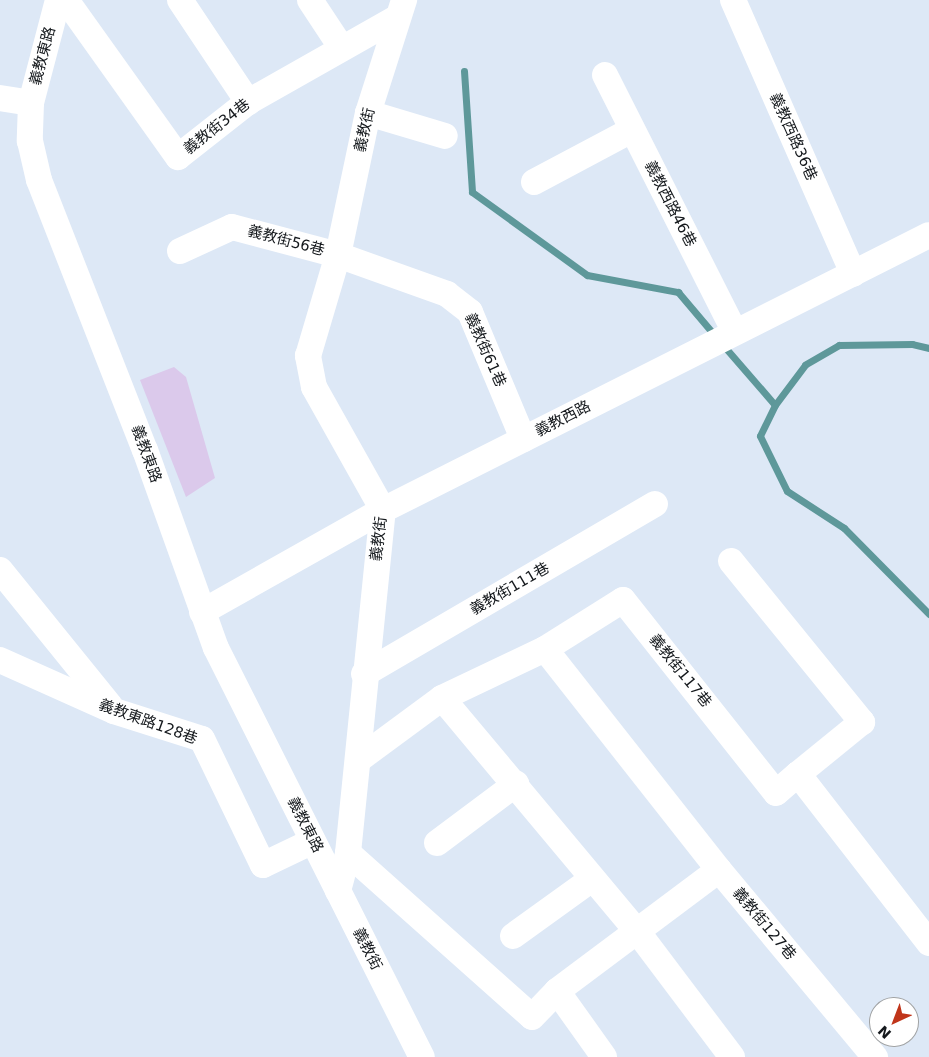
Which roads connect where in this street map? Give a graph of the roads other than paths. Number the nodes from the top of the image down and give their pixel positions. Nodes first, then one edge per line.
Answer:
1 (58, 0) edge
2 (66, 0) edge
3 (180, 0) edge
4 (310, 0) edge
5 (733, 0) edge
6 (401, 8) edge
7 (341, 47) junction
8 (604, 75) dead end
9 (0, 99) edge
10 (248, 102) junction
11 (31, 103) junction
12 (368, 113) junction
13 (632, 130) junction
14 (445, 136) dead end
15 (534, 182) dead end
16 (929, 236) edge
17 (180, 251) dead end
18 (338, 255) junction
19 (853, 274) junction
20 (735, 332) junction
21 (523, 439) junction
22 (655, 504) dead end
23 (383, 510) junction
24 (731, 561) dead end
25 (0, 570) edge
26 (202, 612) junction
27 (545, 649) junction
28 (0, 660) edge
29 (364, 674) junction
30 (442, 698) junction
31 (114, 711) junction
32 (358, 760) junction
33 (798, 774) junction
34 (516, 784) junction
35 (313, 841) junction
36 (437, 843) dead end
37 (348, 853) junction
38 (719, 870) junction
39 (592, 879) junction
40 (338, 891) junction
41 (637, 931) junction
42 (512, 936) dead end
43 (929, 943) edge
44 (556, 991) junction
45 (422, 1057) edge
46 (604, 1057) edge
47 (732, 1057) edge
48 (875, 1057) edge

1 - 11 street, 義教東路
2 - 10 street, 義教街34巷
3 - 10 street
4 - 7 street
5 - 19 street, 義教西路36巷
6 - 7 street, 義教街34巷
6 - 12 street, 義教街
7 - 10 street, 義教街34巷
8 - 13 street, 義教西路46巷
9 - 11 street
11 - 26 street, 義教東路
12 - 14 street
12 - 18 street, 義教街
13 - 15 street
13 - 20 street, 義教西路46巷
16 - 19 street, 義教西路
17 - 18 street, 義教街56巷
18 - 21 street, 義教街61巷
18 - 23 street, 義教街
19 - 20 street, 義教西路
20 - 21 street, 義教西路
21 - 23 street, 義教西路
22 - 29 street, 義教街111巷
23 - 26 street, 義教西路
23 - 29 street, 義教街
24 - 33 street, 義教街117巷
25 - 31 street
26 - 35 street, 義教東路
27 - 30 street, 義教街117巷
27 - 33 street, 義教街117巷
27 - 38 street
28 - 31 street, 義教東路128巷
29 - 32 street, 義教街
30 - 32 street, 義教街117巷
30 - 34 street
31 - 35 street, 義教東路128巷
32 - 37 street, 義教街
33 - 43 street
34 - 36 street
34 - 39 street
35 - 40 street, 義教東路
37 - 40 street, 義教街
37 - 44 street
38 - 41 street
38 - 48 street, 義教街127巷
39 - 41 street
39 - 42 street
40 - 45 street, 義教街
41 - 44 street
41 - 47 street
44 - 46 street

